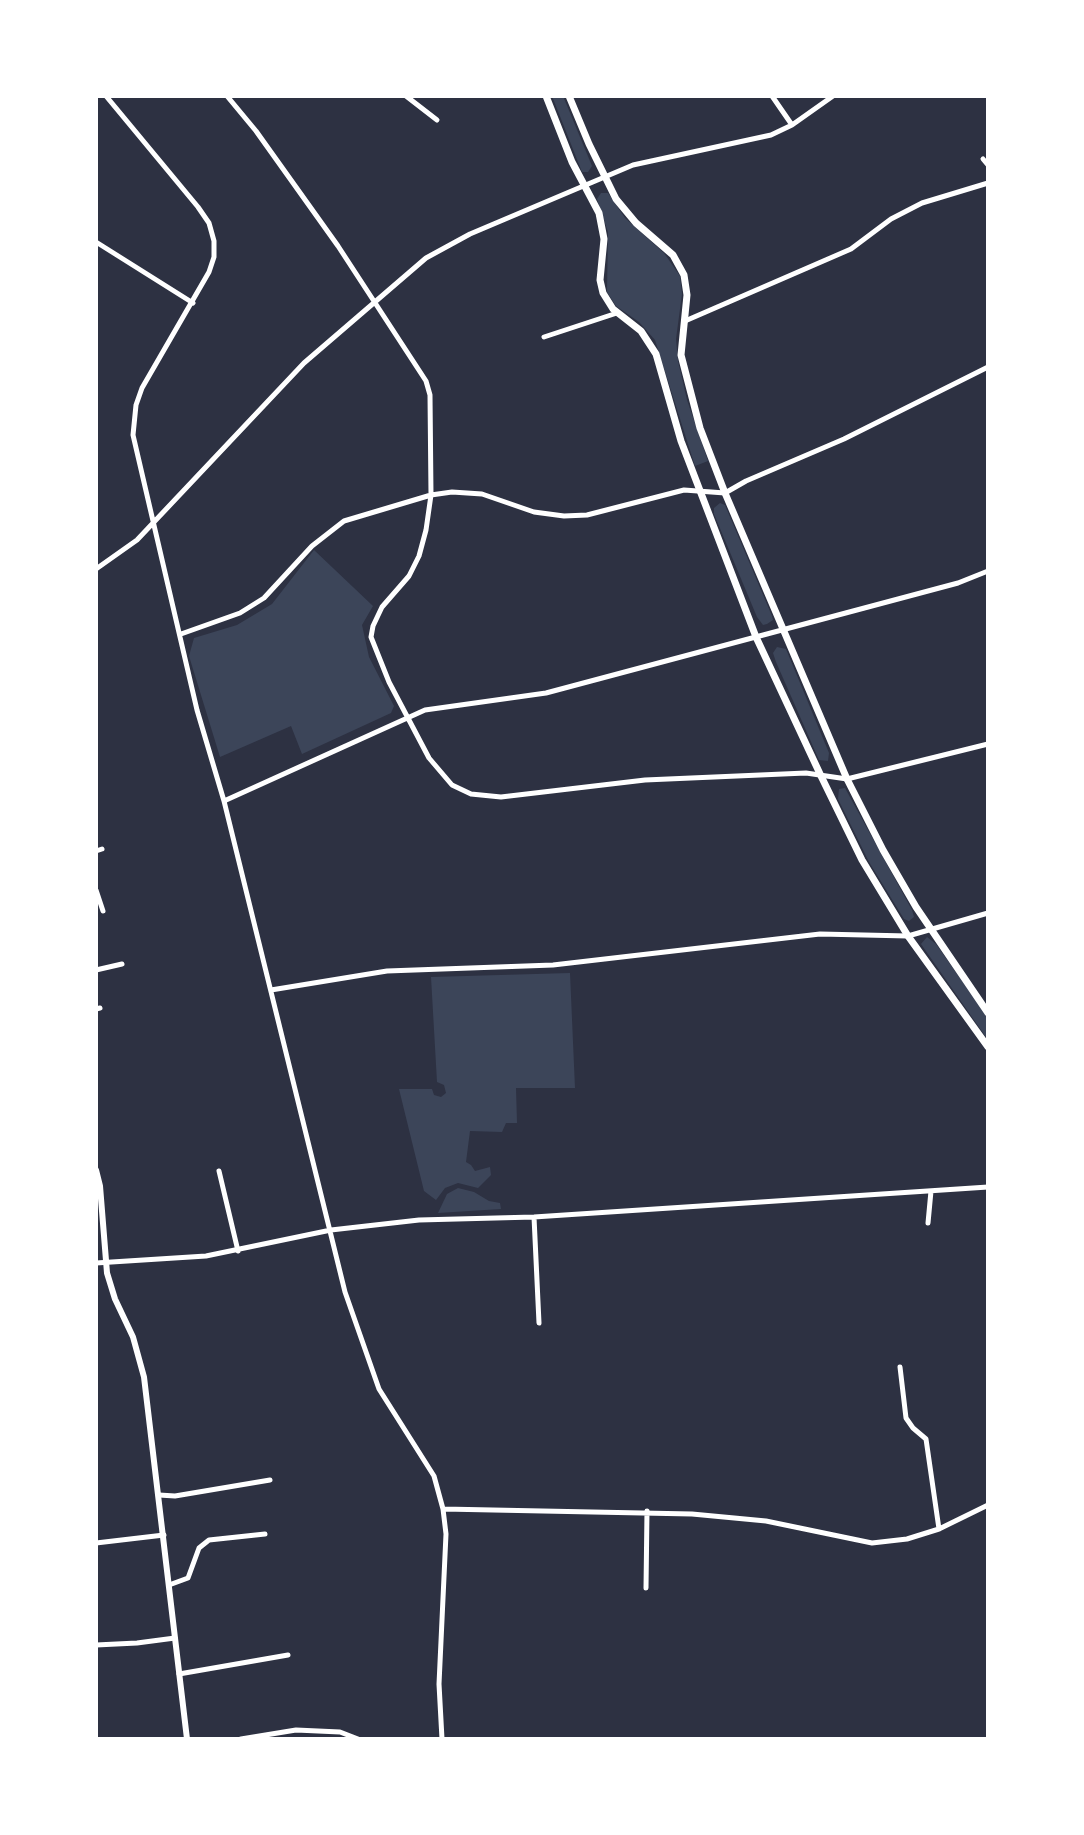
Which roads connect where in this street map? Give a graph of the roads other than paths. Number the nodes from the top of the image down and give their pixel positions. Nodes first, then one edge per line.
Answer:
1 (106, 96) edge
2 (227, 96) edge
3 (406, 96) edge
4 (546, 96) edge
5 (569, 96) edge
6 (772, 96) edge
7 (833, 96) edge
8 (437, 120) dead end
9 (792, 125) junction
10 (983, 159) dead end
11 (988, 165) edge
12 (605, 177) junction
13 (988, 183) edge
14 (585, 185) junction
15 (99, 244) edge
16 (96, 254) edge
17 (375, 299) junction
18 (193, 303) junction
19 (617, 313) junction
20 (684, 321) junction
21 (544, 337) dead end
22 (988, 367) edge
23 (700, 492) junction
24 (725, 493) junction
25 (431, 495) junction
26 (154, 523) junction
27 (96, 569) edge
28 (988, 571) edge
29 (784, 628) junction
30 (181, 634) junction
31 (756, 637) junction
32 (408, 716) junction
33 (988, 744) edge
34 (821, 776) junction
35 (847, 779) junction
36 (224, 801) junction
37 (96, 890) edge
38 (103, 911) dead end
39 (988, 913) edge
40 (931, 931) junction
41 (908, 936) junction
42 (122, 964) dead end
43 (96, 970) edge
44 (271, 990) junction
45 (988, 1013) edge
46 (988, 1047) edge
47 (96, 1170) edge
48 (219, 1171) dead end
49 (988, 1187) edge
50 (931, 1191) junction
51 (534, 1217) junction
52 (928, 1223) dead end
53 (331, 1230) junction
54 (238, 1251) junction
55 (96, 1263) edge
56 (105, 1263) junction
57 (539, 1323) dead end
58 (900, 1367) dead end
59 (270, 1480) dead end
60 (159, 1495) junction
61 (988, 1505) edge
62 (443, 1509) junction
63 (647, 1511) junction
64 (939, 1529) junction
65 (265, 1534) dead end
66 (164, 1535) junction
67 (96, 1543) edge
68 (169, 1585) junction
69 (646, 1588) dead end
70 (175, 1638) junction
71 (96, 1645) edge
72 (288, 1655) dead end
73 (179, 1674) junction
74 (326, 1731) junction
75 (187, 1739) edge
76 (241, 1739) edge
77 (326, 1739) edge
78 (358, 1739) edge
79 (442, 1739) edge

1 - 18 street
2 - 17 street
3 - 8 street
4 - 14 main road
5 - 12 main road
6 - 9 street
7 - 9 street
9 - 12 street
10 - 11 street
12 - 14 street
12 - 20 main road
13 - 20 street
14 - 17 street
14 - 19 main road
15 - 16 street
15 - 18 street
17 - 25 street
17 - 26 street
18 - 26 street
19 - 21 street
19 - 23 main road
20 - 24 main road
22 - 24 street
23 - 24 street
23 - 25 street
23 - 31 main road
24 - 29 main road
25 - 30 street
25 - 32 street
26 - 27 street
26 - 30 street
28 - 29 street
29 - 31 street
29 - 35 main road
30 - 36 street
31 - 32 street
31 - 34 main road
32 - 34 street
32 - 36 street
33 - 35 street
34 - 35 street
34 - 41 main road
35 - 40 main road
36 - 44 street
37 - 38 street
39 - 40 street
40 - 41 street
40 - 45 main road
41 - 44 street
41 - 46 main road
42 - 43 street
44 - 53 street
47 - 56 street
48 - 54 street
49 - 50 street
50 - 51 street
50 - 52 street
51 - 53 street
51 - 57 street
53 - 54 street
53 - 62 street
54 - 56 street
55 - 56 street
56 - 60 street
58 - 64 street
59 - 60 street
60 - 66 street
61 - 64 street
62 - 63 street
62 - 79 street
63 - 64 street
63 - 69 street
65 - 68 street
66 - 67 street
66 - 68 street
68 - 70 street
70 - 71 street
70 - 73 street
72 - 73 street
73 - 75 street
74 - 76 street
74 - 77 street
74 - 78 street

